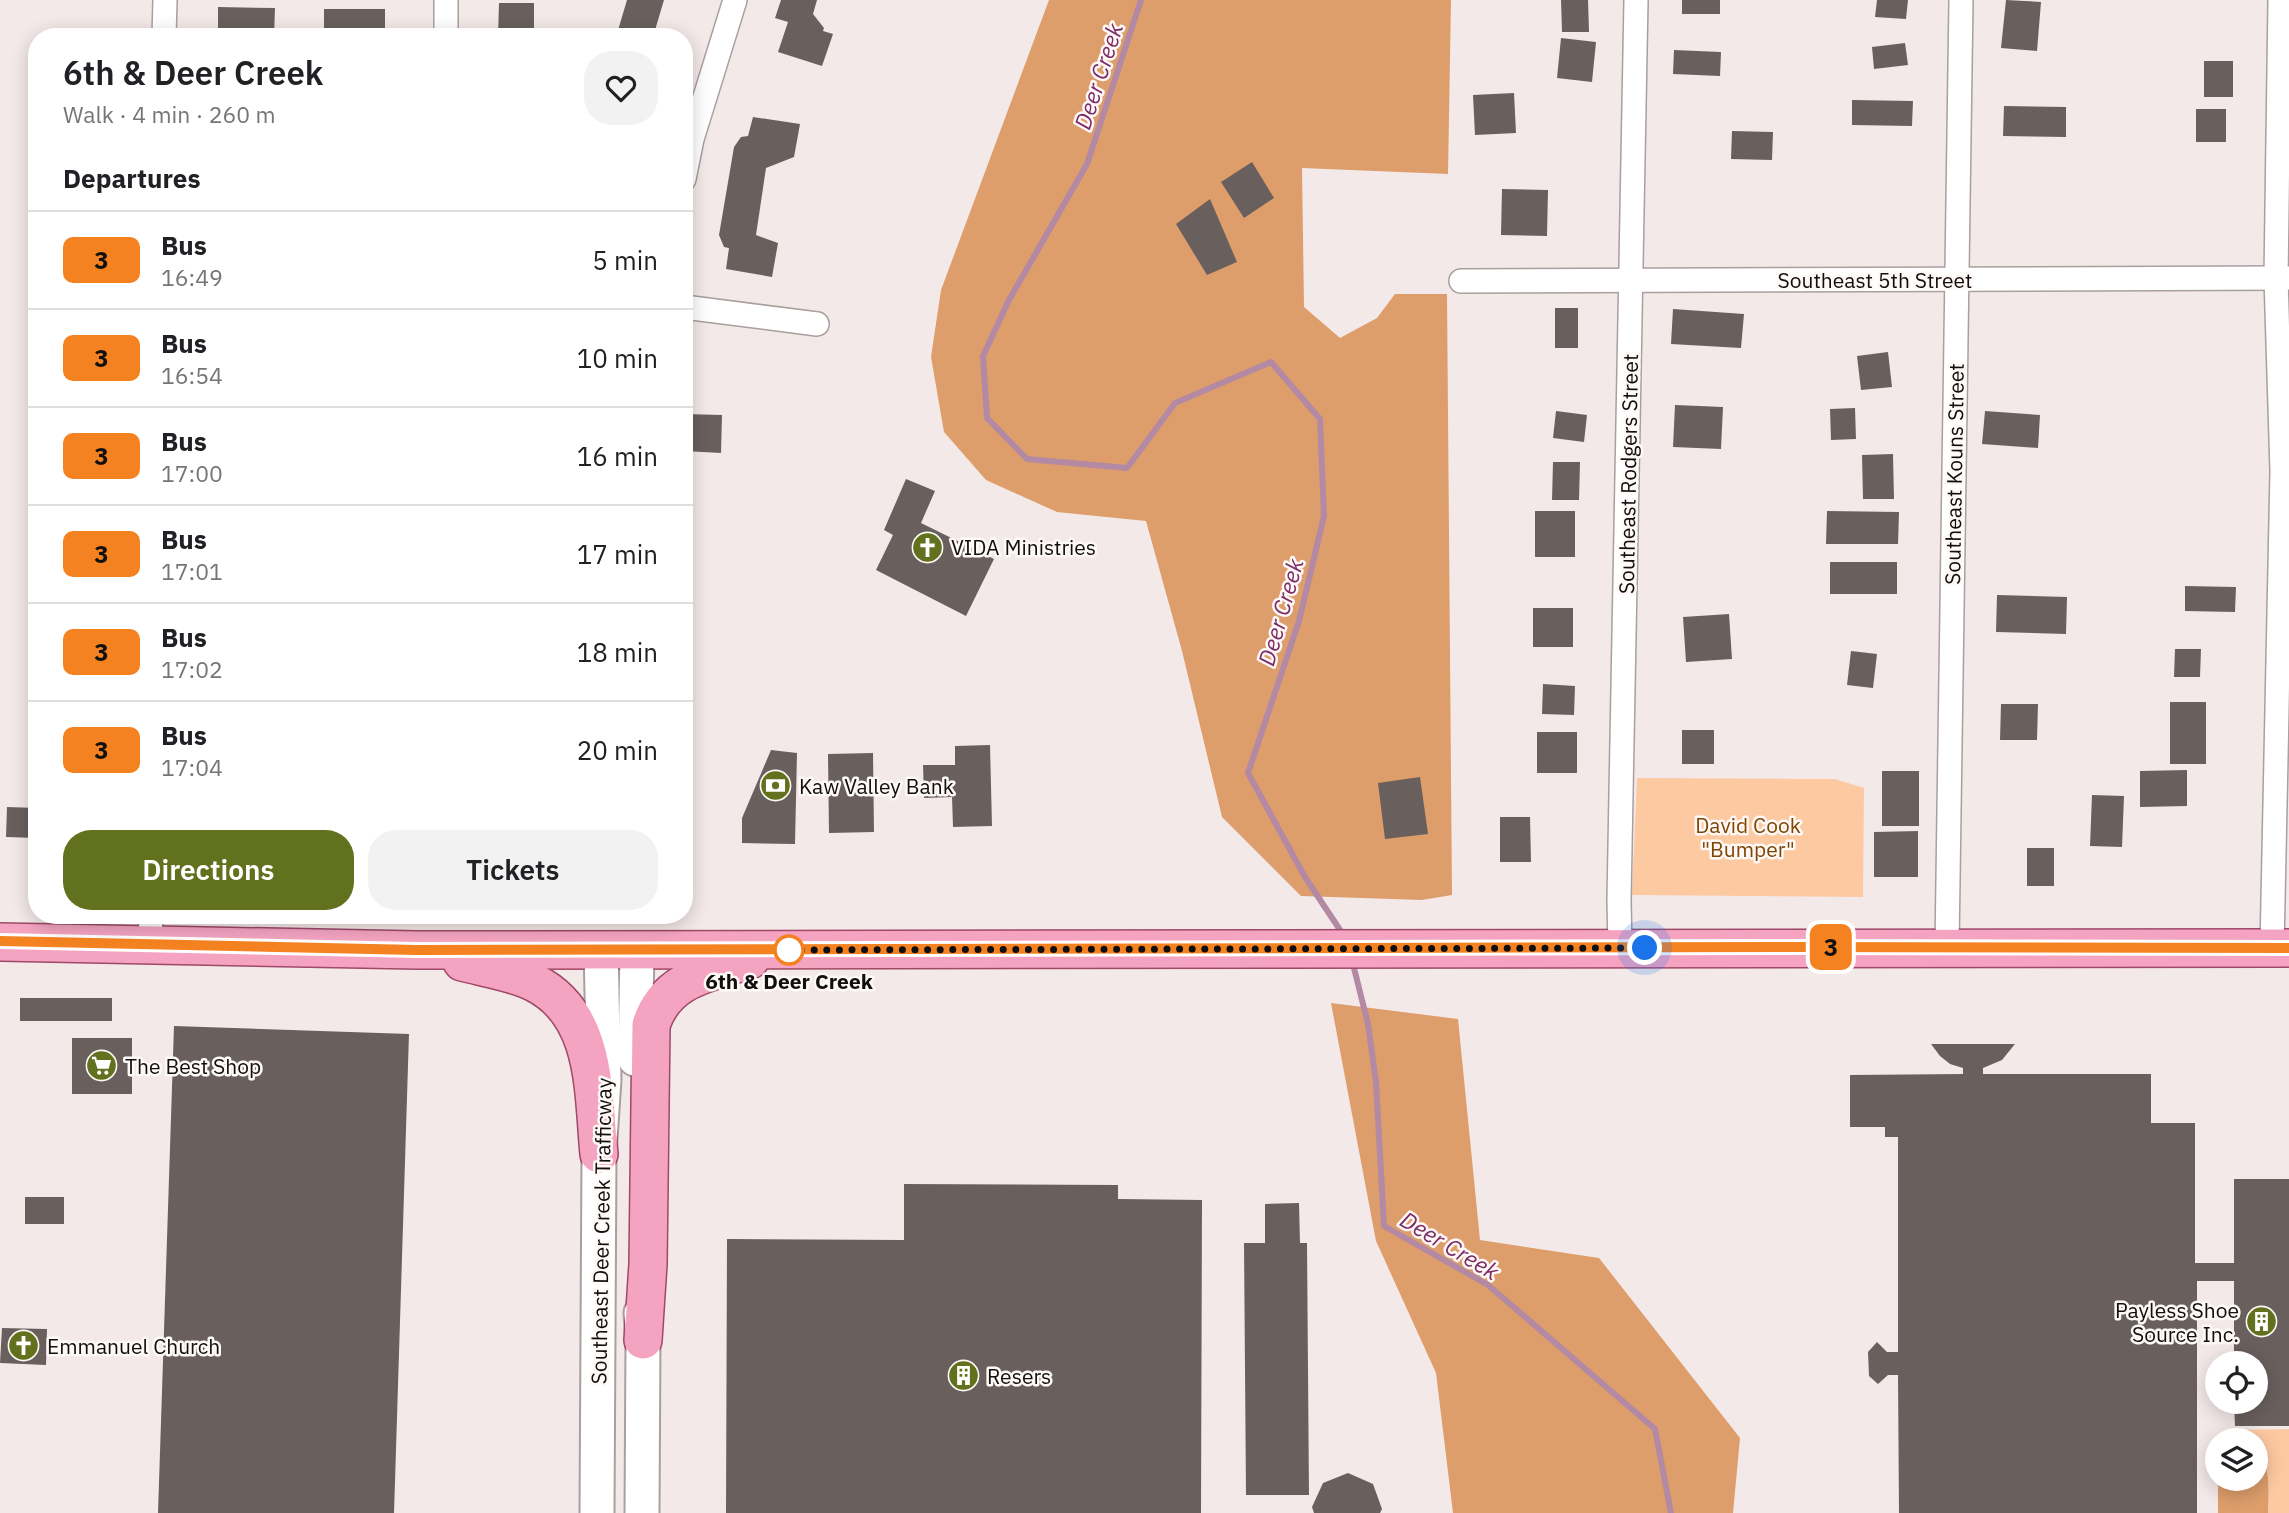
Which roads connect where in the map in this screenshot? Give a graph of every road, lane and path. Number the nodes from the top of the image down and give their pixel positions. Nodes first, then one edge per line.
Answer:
1 (165, 0) edge
2 (446, 0) edge
3 (735, 0) edge
4 (1636, 0) edge
5 (1961, 0) edge
6 (2280, 0) edge
7 (164, 28) edge
8 (446, 28) edge
9 (693, 136) edge
10 (2283, 278) edge
11 (1958, 280) junction
12 (1461, 281) dead end
13 (1632, 282) junction
14 (693, 308) edge
15 (817, 324) dead end
16 (151, 930) edge
17 (0, 942) edge
18 (1947, 947) junction
19 (1620, 948) junction
20 (2281, 948) edge
21 (601, 949) junction
22 (637, 949) junction
23 (417, 950) junction
24 (778, 951) junction
25 (599, 1154) junction
26 (643, 1340) junction
27 (597, 1513) edge
28 (642, 1513) edge

1 - 7 street
2 - 8 street
3 - 9 street
4 - 13 street, Southeast Rodgers Street
5 - 11 street, Southeast Kouns Street
6 - 10 street
10 - 11 street, Southeast 5th Street
10 - 20 street
11 - 13 street, Southeast 5th Street
11 - 18 street, Southeast Kouns Street
12 - 13 street, Southeast 5th Street
13 - 19 street, Southeast Rodgers Street
14 - 15 street
16 - 17 main road
16 - 23 main road
18 - 19 main road
18 - 20 main road
19 - 24 main road
21 - 22 main road
21 - 23 main road
21 - 25 street, Southeast Deer Creek Trafficway
22 - 24 main road
22 - 26 street, Southeast Deer Creek Trafficway
23 - 25 main road
24 - 26 main road
25 - 27 street, Southeast Deer Creek Trafficway
26 - 28 street, Southeast Deer Creek Trafficway

